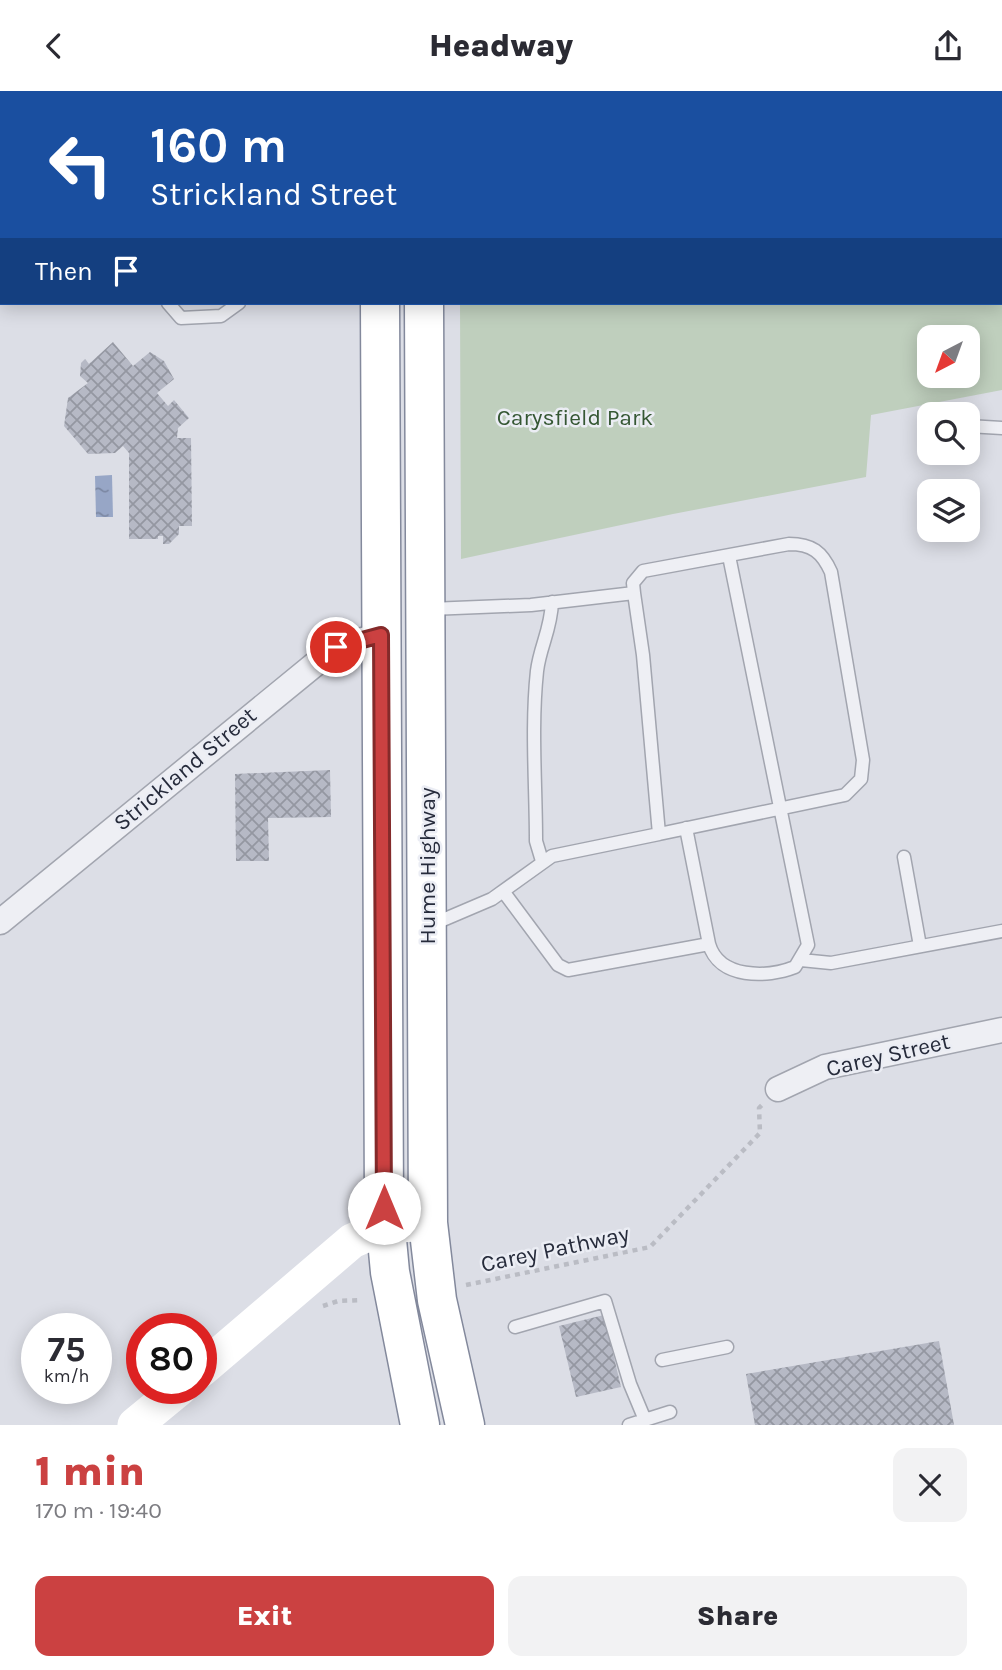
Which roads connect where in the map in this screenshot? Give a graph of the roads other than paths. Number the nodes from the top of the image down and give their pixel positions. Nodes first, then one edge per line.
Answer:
1 (170, 305) edge
2 (238, 305) edge
3 (380, 305) edge
4 (424, 305) edge
5 (980, 427) edge
6 (1002, 428) edge
7 (729, 556) junction
8 (634, 593) junction
9 (552, 602) junction
10 (426, 609) junction
11 (381, 635) junction
12 (780, 809) junction
13 (686, 828) junction
14 (659, 834) junction
15 (904, 857) dead end
16 (542, 861) junction
17 (503, 891) junction
18 (0, 922) edge
19 (427, 926) junction
20 (1002, 931) edge
21 (709, 944) junction
22 (920, 946) junction
23 (801, 960) junction
24 (1002, 1030) edge
25 (778, 1089) road end
26 (428, 1223) junction
27 (386, 1226) junction
28 (515, 1327) dead end
29 (727, 1346) dead end
30 (217, 1356) edge
31 (663, 1360) dead end
32 (161, 1404) edge
33 (670, 1412) dead end
34 (645, 1420) junction
35 (135, 1425) edge
36 (420, 1425) edge
37 (465, 1425) edge
38 (629, 1425) edge

1 - 2 lane
3 - 11 highway, Hume Highway
4 - 10 highway, Hume Highway
5 - 6 lane
7 - 8 lane
7 - 12 lane
7 - 12 lane
8 - 9 lane
8 - 14 lane
9 - 10 lane
9 - 16 lane
10 - 19 highway, Hume Highway
11 - 18 street, Strickland Street
11 - 27 highway, Hume Highway
12 - 13 lane
12 - 23 lane
13 - 14 lane
13 - 21 lane
14 - 16 lane
15 - 22 lane
16 - 17 lane
17 - 19 lane
17 - 21 lane
19 - 26 highway, Hume Highway
20 - 22 lane
21 - 23 lane
22 - 23 lane
24 - 25 street, Carey Street
26 - 27 street
26 - 37 highway, Hume Highway
27 - 30 street
27 - 36 highway, Hume Highway
28 - 34 lane
29 - 31 lane
32 - 35 street
33 - 34 lane
34 - 38 lane

